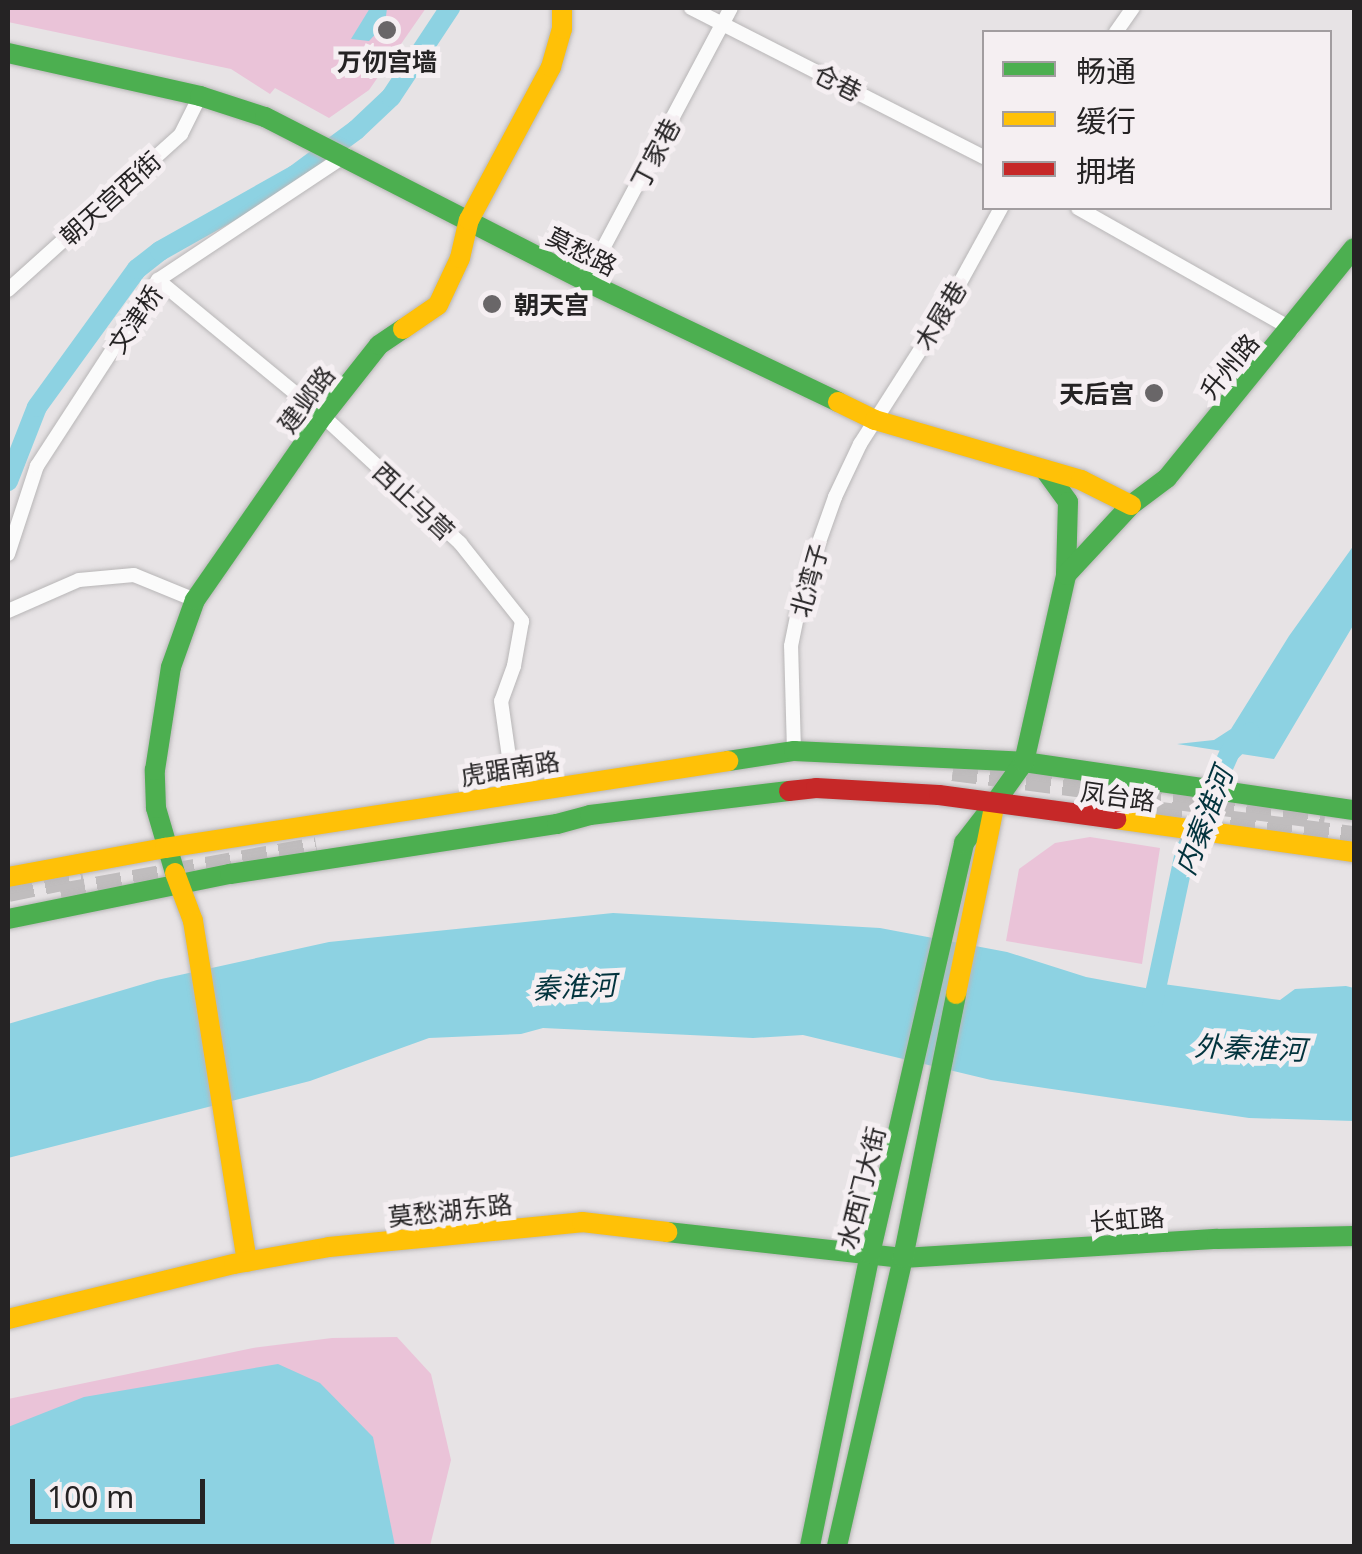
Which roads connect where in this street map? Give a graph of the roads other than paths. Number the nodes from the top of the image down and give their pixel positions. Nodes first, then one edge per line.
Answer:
1 (562, 8) edge
2 (691, 8) edge
3 (731, 8) edge
4 (1133, 8) edge
5 (725, 24) junction
6 (1117, 30) edge
7 (8, 53) edge
8 (200, 96) junction
9 (346, 155) junction
10 (982, 156) edge
11 (1000, 210) edge
12 (1082, 210) edge
13 (469, 220) junction
14 (1354, 248) edge
15 (158, 280) junction
16 (591, 284) junction
17 (8, 290) edge
18 (1292, 329) junction
19 (323, 416) junction
20 (875, 420) junction
21 (1044, 469) junction
22 (1131, 505) junction
23 (8, 554) edge
24 (1066, 575) junction
25 (195, 600) junction
26 (8, 612) edge
27 (794, 751) junction
28 (910, 753) junction
29 (1024, 762) junction
30 (514, 792) junction
31 (907, 793) junction
32 (994, 804) junction
33 (1354, 810) edge
34 (165, 848) junction
35 (1354, 852) edge
36 (8, 877) edge
37 (180, 884) junction
38 (8, 919) edge
39 (1354, 1236) edge
40 (870, 1254) junction
41 (902, 1258) junction
42 (247, 1262) junction
43 (8, 1320) edge
44 (810, 1546) edge
45 (838, 1546) edge

1 - 13 main road, 建邺路
2 - 5 street, 仓巷
3 - 5 street, 丁家巷
4 - 6 street
5 - 10 street, 仓巷
5 - 16 street, 丁家巷
7 - 8 main road, 莫愁路
8 - 9 main road, 莫愁路
8 - 17 street, 朝天宫西街
9 - 13 main road, 莫愁路
9 - 15 street, 文津桥
11 - 20 street, 木屐巷
12 - 18 street
13 - 16 main road, 莫愁路
13 - 19 main road, 建邺路
14 - 18 main road, 升州路
15 - 19 street, 西止马营
15 - 23 street, 文津桥
16 - 20 main road, 莫愁路
18 - 22 main road, 升州路
19 - 25 main road, 建邺路
19 - 30 street, 西止马营
20 - 21 main road, 莫愁路
20 - 27 street, 北湾子
21 - 22 main road, 莫愁路
21 - 24 main road
22 - 24 main road
24 - 29 main road
25 - 26 street
25 - 34 main road, 建邺路
27 - 28 main road, 虎踞南路
27 - 30 main road, 虎踞南路
28 - 29 main road, 虎踞南路
28 - 31 main road
29 - 32 main road
29 - 33 main road, 凤台路
30 - 34 main road, 虎踞南路
31 - 32 main road
31 - 37 main road
32 - 35 main road, 凤台路
32 - 40 main road, 水西门大街
32 - 41 main road, 水西门大街
34 - 36 main road, 虎踞南路
34 - 37 main road, 建邺路
37 - 38 main road
37 - 42 main road, 建邺路
39 - 41 main road, 长虹路
40 - 41 main road, 莫愁湖东路
40 - 42 main road, 莫愁湖东路
40 - 44 main road, 水西门大街
41 - 45 main road, 水西门大街
42 - 43 main road, 莫愁湖东路

